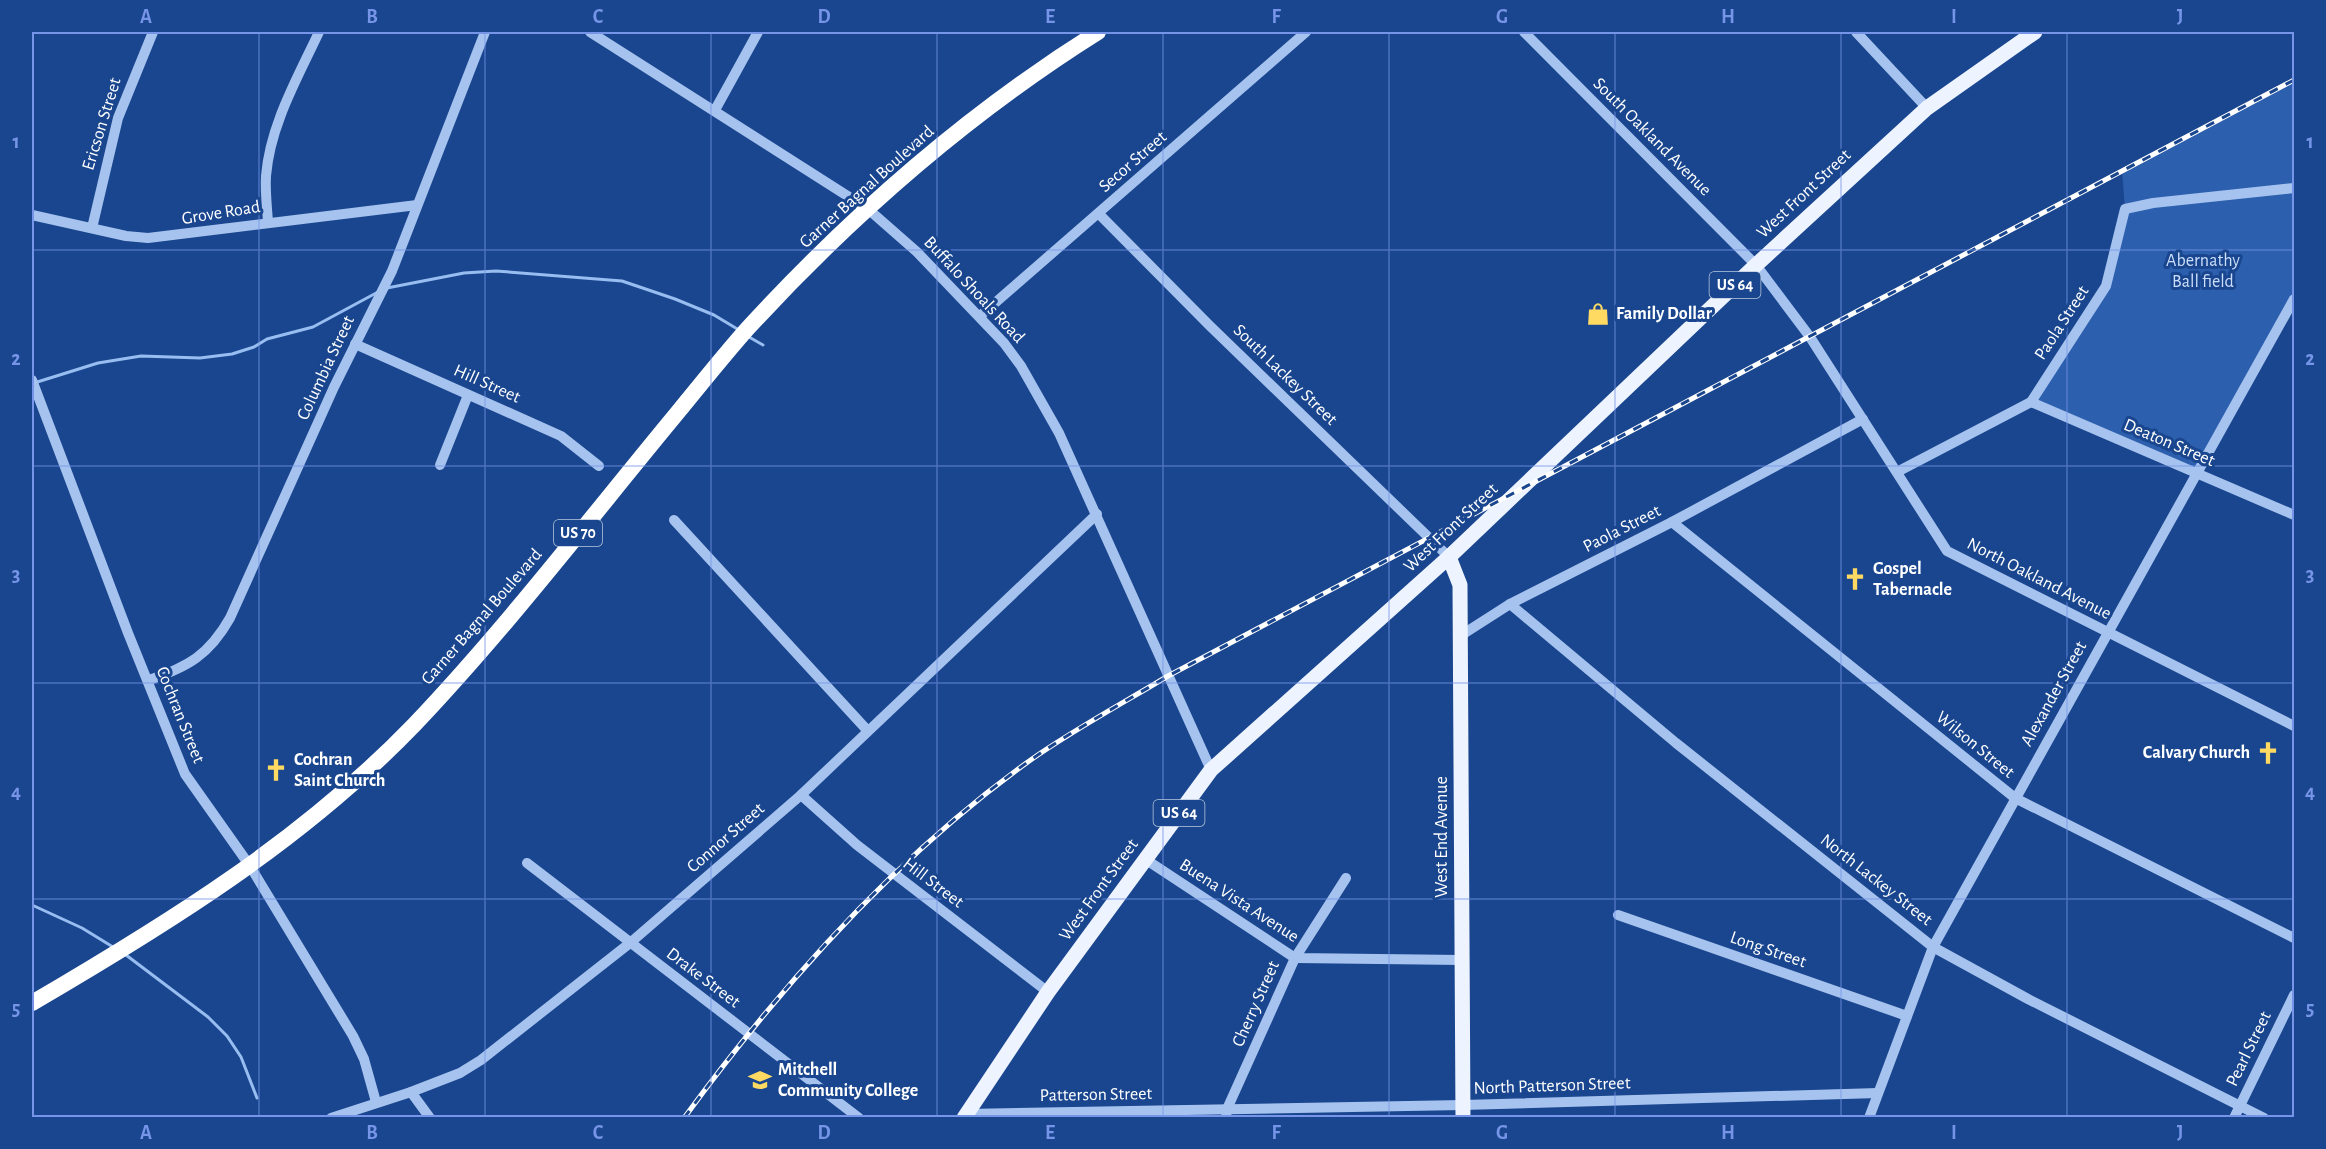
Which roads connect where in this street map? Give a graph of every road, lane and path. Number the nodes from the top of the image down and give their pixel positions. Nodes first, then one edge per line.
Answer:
1 (153, 32) edge
2 (319, 32) edge
3 (485, 32) edge
4 (590, 32) edge
5 (758, 32) edge
6 (1098, 32) edge
7 (1306, 32) edge
8 (1524, 32) edge
9 (1856, 32) edge
10 (2029, 33) edge
11 (1927, 108) junction
12 (715, 110) junction
13 (2295, 189) edge
14 (417, 205) junction
15 (868, 208) junction
16 (1099, 214) junction
17 (32, 215) edge
18 (268, 222) junction
19 (92, 228) junction
20 (1756, 265) junction
21 (2295, 299) edge
22 (980, 316) junction
23 (355, 344) junction
24 (32, 380) edge
25 (468, 395) junction
26 (2031, 402) junction
27 (1863, 419) junction
28 (440, 465) dead end
29 (599, 466) dead end
30 (1898, 472) junction
31 (2197, 473) junction
32 (1097, 514) junction
33 (2295, 514) edge
34 (674, 520) dead end
35 (1672, 522) junction
36 (1449, 557) junction
37 (1510, 604) junction
38 (2107, 633) junction
39 (1460, 636) junction
40 (149, 680) junction
41 (2295, 726) edge
42 (867, 730) junction
43 (1211, 770) junction
44 (801, 795) junction
45 (2015, 798) junction
46 (1145, 859) junction
47 (527, 863) dead end
48 (250, 866) junction
49 (1346, 878) dead end
50 (1618, 915) dead end
51 (2295, 938) edge
52 (630, 943) junction
53 (1933, 947) junction
54 (1295, 958) junction
55 (1462, 960) junction
56 (1048, 993) junction
57 (2295, 995) edge
58 (32, 1003) edge
59 (1907, 1016) junction
60 (411, 1092) junction
61 (1878, 1092) junction
62 (376, 1102) junction
63 (2240, 1105) junction
64 (1463, 1111) edge
65 (1227, 1113) edge
66 (965, 1116) edge
67 (331, 1118) edge
68 (430, 1118) edge
69 (860, 1118) edge
70 (1869, 1118) edge
71 (2234, 1118) edge
72 (2264, 1118) edge

1 - 19 street, Ericson Street
2 - 18 street
3 - 14 street, Columbia Street
4 - 12 street, Buffalo Shoals Road
5 - 12 street
6 - 15 highway, Garner Bagnal Boulevard / US 70
7 - 16 street, Secor Street
8 - 20 street, South Oakland Avenue
9 - 11 street
10 - 11 main road, West Front Street / US 64
11 - 20 main road, West Front Street / US 64
12 - 15 street, Buffalo Shoals Road
13 - 26 street, Paola Street
14 - 18 street, Grove Road
14 - 23 street, Columbia Street
15 - 22 street, Buffalo Shoals Road
15 - 48 highway, Garner Bagnal Boulevard / US 70
16 - 22 street, Secor Street
16 - 36 street, South Lackey Street
17 - 19 street, Grove Road
18 - 19 street, Grove Road
20 - 27 street, North Oakland Avenue
20 - 36 main road, West Front Street / US 64
21 - 31 street, Alexander Street
22 - 32 street, Buffalo Shoals Road
23 - 25 street, Hill Street
23 - 40 street, Columbia Street
24 - 40 street, Cochran Street
25 - 28 street
25 - 29 street, Hill Street
26 - 30 street, Paola Street
26 - 31 street, Deaton Street
27 - 30 street, North Oakland Avenue
27 - 35 street, Paola Street
30 - 38 street, North Oakland Avenue
31 - 33 street, Deaton Street
31 - 38 street, Alexander Street
32 - 42 street, Connor Street
32 - 43 street, Buffalo Shoals Road
34 - 42 street
35 - 37 street, Paola Street
35 - 45 street, Wilson Street
36 - 39 main road, West End Avenue
36 - 43 main road, West Front Street / US 64
37 - 39 street, Paola Street
37 - 53 street, North Lackey Street
38 - 41 street, North Oakland Avenue
38 - 45 street, Alexander Street
39 - 55 main road, West End Avenue
40 - 48 street, Cochran Street
42 - 44 street, Connor Street
43 - 46 main road, West Front Street / US 64
44 - 52 street, Connor Street
44 - 56 street, Hill Street
45 - 51 street, Wilson Street
45 - 53 street, Alexander Street
46 - 54 street, Buena Vista Avenue
46 - 56 main road, West Front Street / US 64
47 - 52 street, Drake Street
48 - 58 highway, Garner Bagnal Boulevard / US 70
48 - 62 street, Cochran Street
49 - 54 street, Cherry Street
50 - 59 street, Long Street
52 - 60 street, Connor Street
52 - 69 street, Drake Street
53 - 59 street, Alexander Street
53 - 63 street, North Lackey Street
54 - 55 street, Buena Vista Avenue
54 - 65 street, Cherry Street
55 - 64 main road, West End Avenue
56 - 66 main road, West Front Street / US 64
57 - 63 street, Pearl Street
59 - 61 street, Alexander Street
60 - 62 street, Connor Street
60 - 68 street
61 - 64 street, North Patterson Street
61 - 70 street, Alexander Street
62 - 67 street, Connor Street
63 - 71 street, Pearl Street
63 - 72 street, North Lackey Street
64 - 65 street, North Patterson Street
65 - 66 street, Patterson Street

